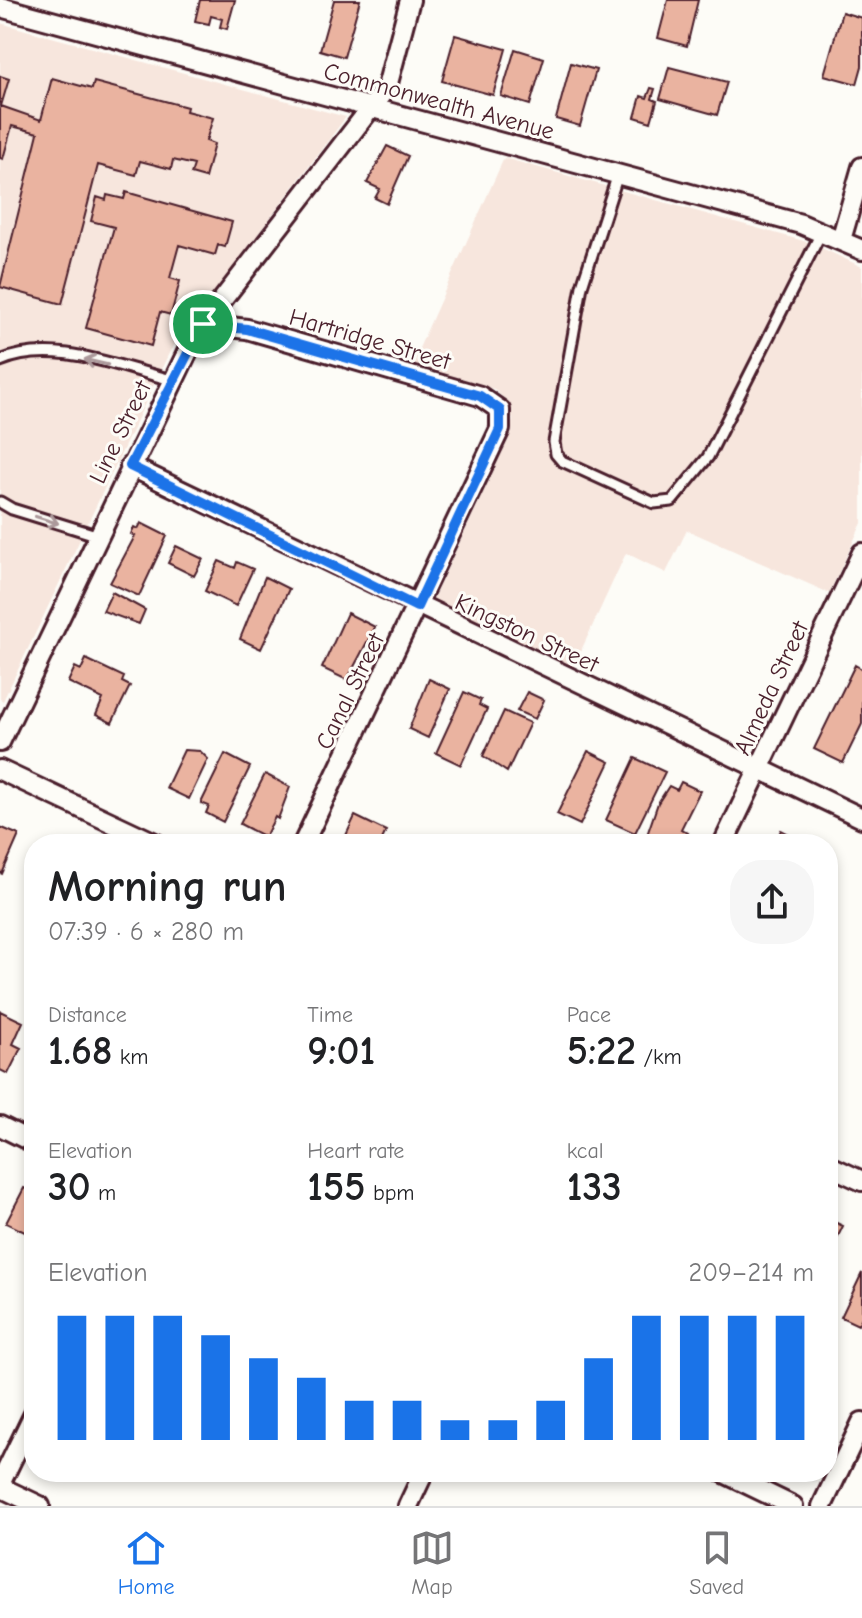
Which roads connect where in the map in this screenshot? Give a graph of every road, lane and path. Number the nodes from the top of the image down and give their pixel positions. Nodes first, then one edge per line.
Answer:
1 (410, 0) edge
2 (0, 7) edge
3 (371, 107) junction
4 (862, 167) edge
5 (618, 174) junction
6 (822, 231) junction
7 (841, 240) junction
8 (862, 250) edge
9 (203, 324) junction
10 (0, 361) edge
11 (172, 380) junction
12 (500, 429) joint
13 (130, 466) junction
14 (0, 502) edge
15 (96, 535) junction
16 (862, 553) edge
17 (417, 607) junction
18 (0, 742) edge
19 (0, 770) edge
20 (759, 770) junction
21 (862, 818) edge
22 (136, 834) edge
23 (308, 834) edge
24 (728, 834) edge
25 (0, 1126) edge
26 (24, 1138) edge
27 (838, 1170) edge
28 (862, 1181) edge
29 (862, 1422) edge
30 (24, 1435) edge
31 (838, 1472) edge
32 (419, 1482) edge
33 (743, 1482) edge
34 (833, 1482) edge
35 (0, 1485) edge
36 (40, 1506) edge
37 (408, 1506) edge
38 (793, 1506) edge
39 (822, 1506) edge

1 - 3 street, Line Street
2 - 3 street, Commonwealth Avenue
3 - 5 street, Commonwealth Avenue
3 - 9 street, Line Street
4 - 7 street
5 - 6 street, Commonwealth Avenue
5 - 6 lane
6 - 7 street, Commonwealth Avenue
7 - 8 street, Commonwealth Avenue
9 - 11 street, Line Street
9 - 12 street, Hartridge Street
11 -> 10 lane
11 - 13 street, Line Street
12 - 17 street, Canal Street
13 - 15 street, Line Street
13 - 17 street, Kingston Street
14 -> 15 lane
15 - 18 street, Line Street
16 - 20 street, Almeda Street
17 - 20 street, Kingston Street
17 - 23 street, Canal Street
19 - 22 street
20 - 21 street, Kingston Street
20 - 24 street, Almeda Street
25 - 26 street
27 - 28 street
29 - 31 street
30 - 35 street
32 - 37 street
33 - 38 street
34 - 39 street
35 - 36 street

